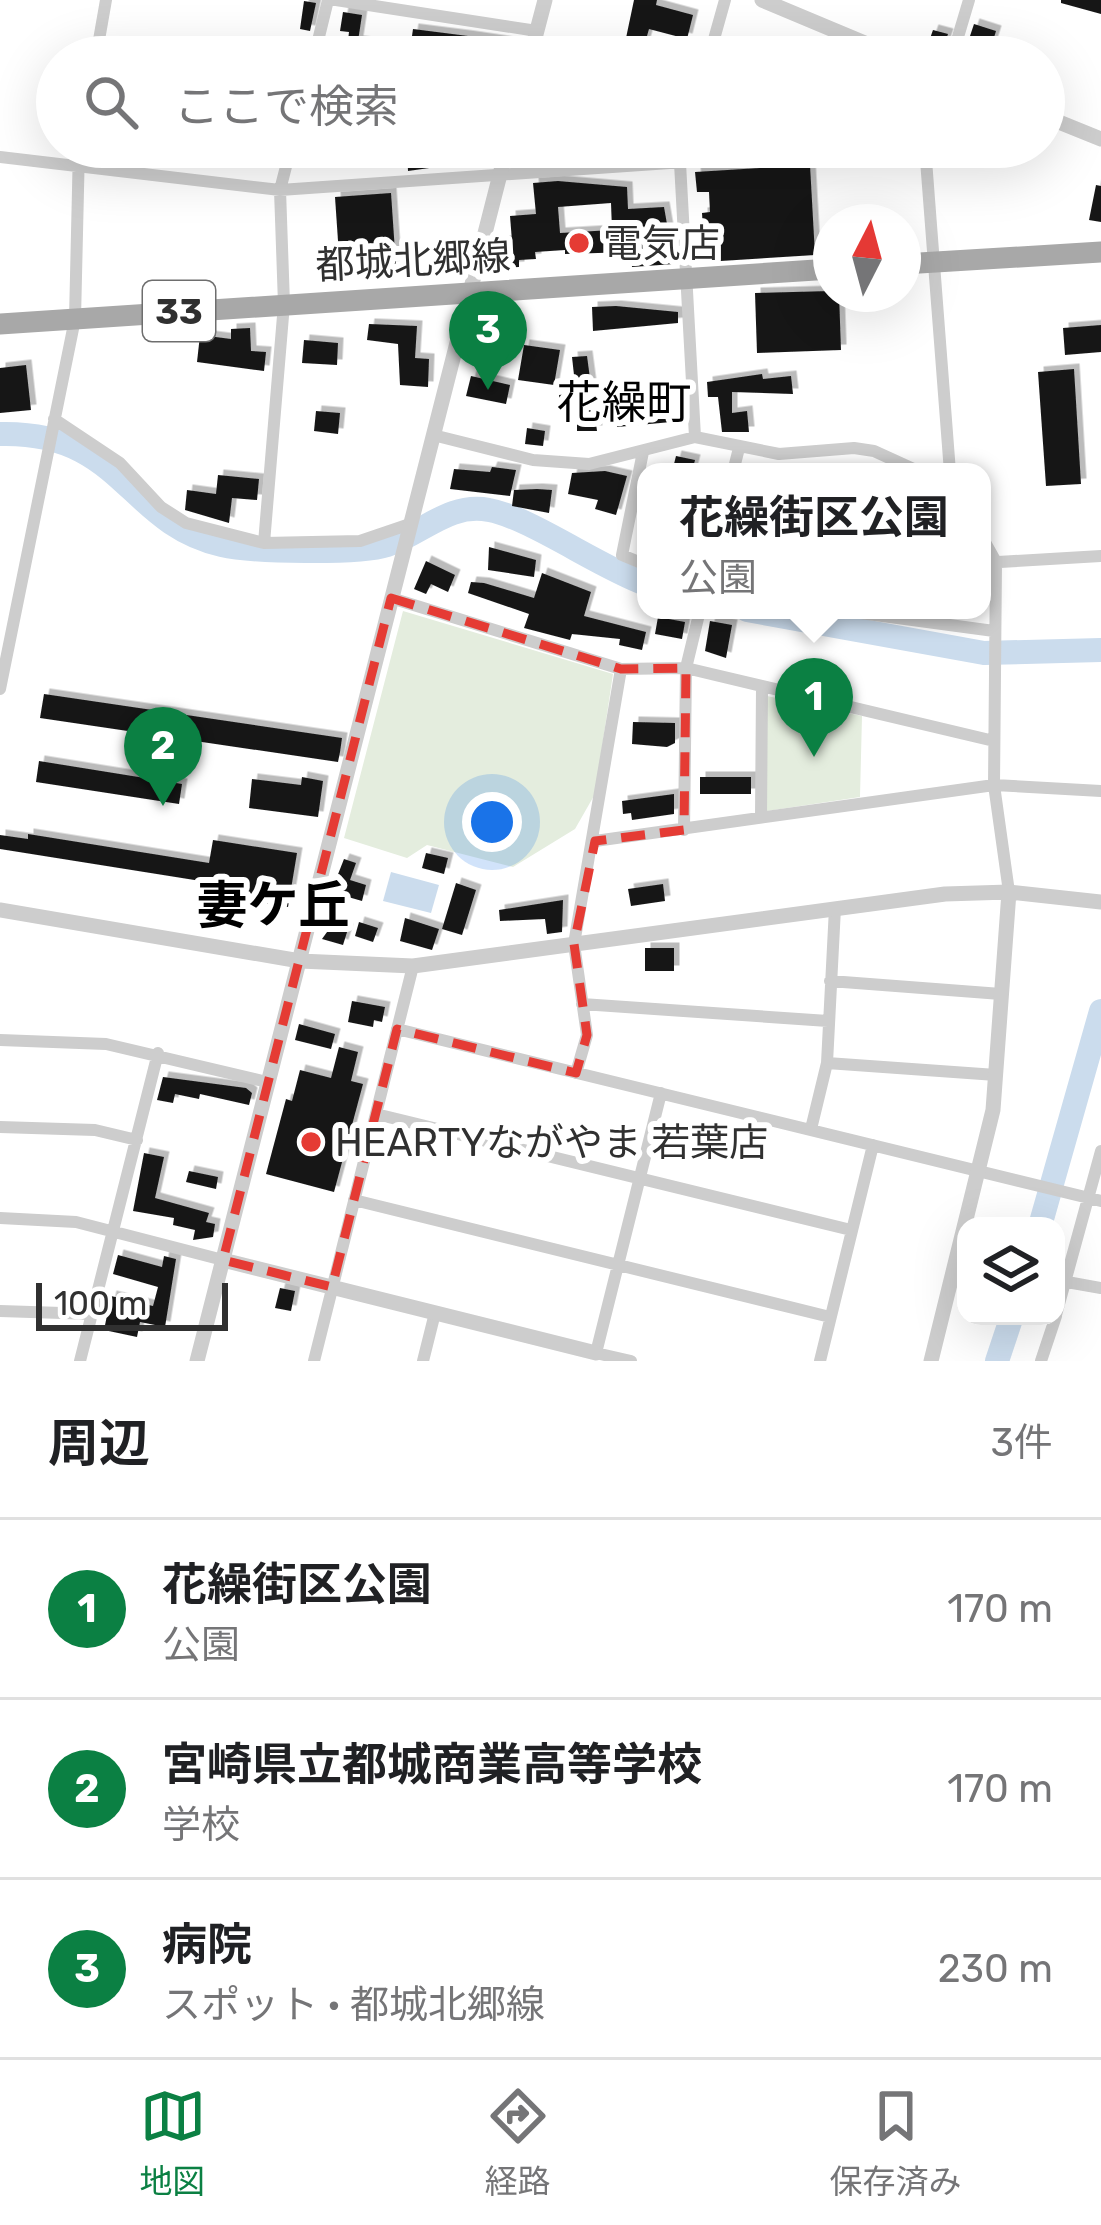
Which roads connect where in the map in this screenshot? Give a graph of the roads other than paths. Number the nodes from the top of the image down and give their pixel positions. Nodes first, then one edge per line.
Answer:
1 (106, 0) edge
2 (332, 0) edge
3 (544, 0) edge
4 (725, 0) edge
5 (762, 0) edge
6 (969, 0) edge
7 (537, 31) junction
8 (100, 36) edge
9 (321, 36) edge
10 (536, 36) edge
11 (715, 36) edge
12 (848, 36) edge
13 (958, 36) edge
14 (1065, 125) edge
15 (1101, 140) edge
16 (0, 158) edge
17 (36, 162) edge
18 (76, 168) edge
19 (93, 168) edge
20 (286, 168) edge
21 (502, 168) edge
22 (605, 168) edge
23 (680, 168) edge
24 (926, 168) edge
25 (500, 175) junction
26 (280, 190) junction
27 (1101, 252) edge
28 (932, 261) junction
29 (921, 262) edge
30 (813, 270) edge
31 (685, 280) junction
32 (470, 294) junction
33 (284, 304) junction
34 (75, 319) junction
35 (0, 324) edge
36 (53, 425) junction
37 (433, 434) junction
38 (695, 437) junction
39 (739, 448) junction
40 (643, 452) junction
41 (641, 463) edge
42 (735, 463) edge
43 (900, 463) edge
44 (949, 463) edge
45 (637, 481) edge
46 (410, 524) junction
47 (263, 543) junction
48 (1101, 556) edge
49 (637, 561) edge
50 (991, 562) edge
51 (991, 591) edge
52 (391, 598) junction
53 (0, 602) edge
54 (17, 605) junction
55 (698, 619) edge
56 (896, 619) edge
57 (994, 634) junction
58 (686, 668) junction
59 (621, 669) junction
60 (762, 687) junction
61 (0, 689) edge
62 (994, 741) junction
63 (994, 785) junction
64 (1101, 791) edge
65 (760, 817) junction
66 (684, 830) junction
67 (595, 842) junction
68 (1010, 892) junction
69 (1101, 902) edge
70 (835, 908) junction
71 (0, 910) edge
72 (574, 944) junction
73 (300, 961) junction
74 (412, 966) junction
75 (830, 981) junction
76 (1001, 994) junction
77 (582, 1004) junction
78 (828, 1021) junction
79 (397, 1029) junction
80 (0, 1040) edge
81 (158, 1053) junction
82 (827, 1063) junction
83 (576, 1073) junction
84 (996, 1076) junction
85 (267, 1082) junction
86 (661, 1093) junction
87 (376, 1114) junction
88 (0, 1126) edge
89 (812, 1130) junction
90 (136, 1140) junction
91 (874, 1145) junction
92 (1101, 1151) edge
93 (978, 1171) junction
94 (640, 1180) junction
95 (1090, 1199) edge
96 (354, 1200) junction
97 (0, 1218) edge
98 (851, 1230) junction
99 (112, 1231) junction
100 (223, 1259) junction
101 (619, 1264) junction
102 (1066, 1282) junction
103 (1065, 1285) edge
104 (332, 1287) junction
105 (1101, 1288) edge
106 (0, 1311) edge
107 (435, 1313) junction
108 (93, 1314) junction
109 (830, 1317) junction
110 (1053, 1325) edge
111 (596, 1352) junction
112 (80, 1361) edge
113 (196, 1361) edge
114 (314, 1361) edge
115 (423, 1361) edge
116 (631, 1361) edge
117 (820, 1361) edge
118 (931, 1361) edge
119 (1041, 1361) edge

1 - 8 street
2 - 7 street
2 - 9 street
3 - 7 street
4 - 11 street
5 - 12 street
6 - 13 street
7 - 10 street
14 - 15 street
16 - 17 street
18 - 34 street
19 - 26 street
20 - 26 street
21 - 25 street
22 - 25 street
23 - 31 street
24 - 28 street
25 - 26 street
25 - 32 street
26 - 33 street
27 - 28 main road
28 - 29 main road
28 - 44 street
30 - 31 main road, 都城北郷線 / 33
31 - 32 main road, 都城北郷線 / 33
31 - 38 street
32 - 33 main road, 都城北郷線 / 33
32 - 37 street
33 - 34 main road, 都城北郷線 / 33
33 - 47 street
34 - 35 main road, 都城北郷線 / 33
34 - 36 street
36 - 47 street
36 - 54 street
37 - 40 street
37 - 46 street
38 - 39 street
38 - 40 street
39 - 42 street
39 - 43 street
40 - 41 street
45 - 49 street
46 - 47 street
46 - 52 street
48 - 50 street
51 - 57 street
52 - 59 street
52 - 73 street
53 - 54 street
54 - 61 street
55 - 58 street
56 - 57 street
57 - 62 street
58 - 59 street
58 - 60 street
58 - 66 street
59 - 67 street
60 - 62 street
60 - 65 street
62 - 63 street
63 - 64 street
63 - 65 street
63 - 68 street
65 - 66 street
66 - 67 street
67 - 72 street
68 - 69 street
68 - 70 street
68 - 76 street
70 - 72 street
70 - 75 street
71 - 73 street
72 - 74 street
72 - 77 street
73 - 74 street
73 - 85 street
74 - 79 street
75 - 76 street
75 - 78 street
76 - 84 street
77 - 78 street
77 - 83 street
78 - 82 street
79 - 83 street
79 - 87 street
80 - 81 street
81 - 85 street
81 - 90 street
82 - 84 street
82 - 89 street
83 - 86 street
84 - 93 street
85 - 100 street
86 - 89 street
86 - 94 street
87 - 94 street
87 - 96 street
88 - 90 street
89 - 91 street
90 - 99 street
91 - 93 street
91 - 98 street
92 - 95 street
93 - 95 street
93 - 118 street
94 - 98 street
94 - 101 street
95 - 102 street
96 - 101 street
96 - 104 street
97 - 99 street
98 - 109 street
99 - 100 street
99 - 108 street
100 - 104 street
100 - 113 street
101 - 109 street
101 - 111 street
102 - 103 street
102 - 105 street
104 - 107 street
104 - 114 street
106 - 108 street
107 - 111 street
107 - 115 street
108 - 112 street
109 - 117 street
110 - 119 street
111 - 116 street

